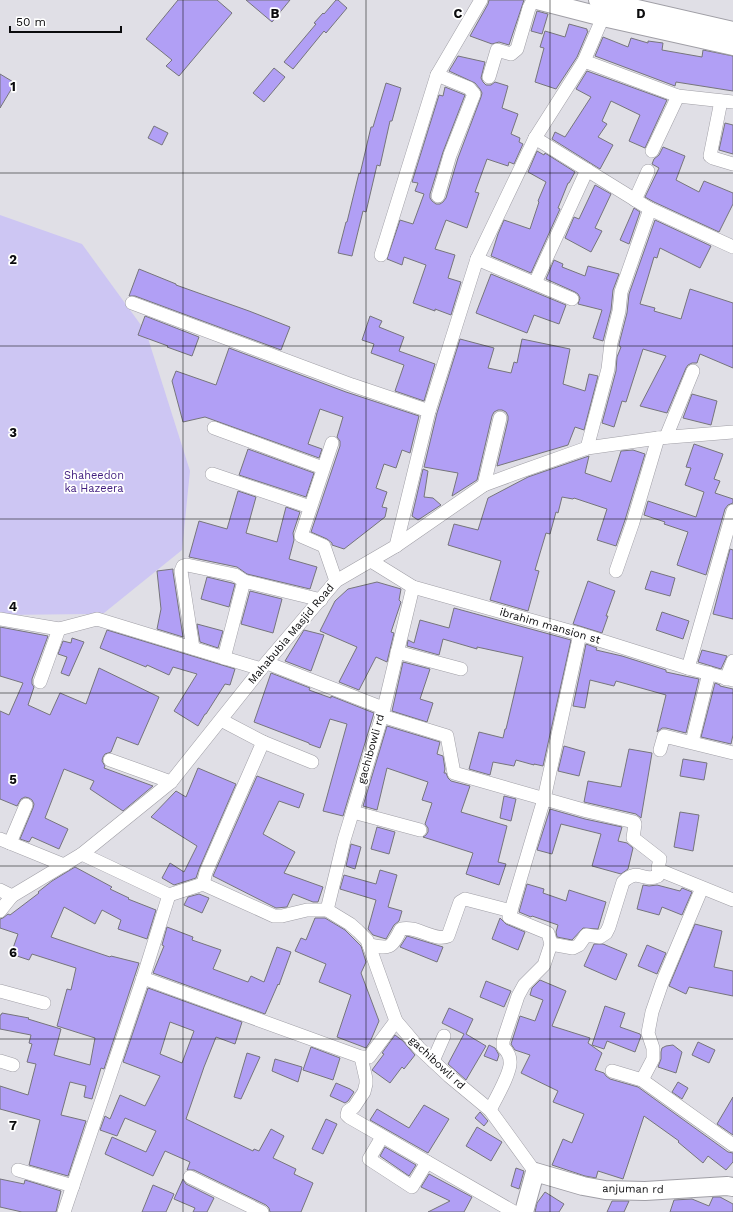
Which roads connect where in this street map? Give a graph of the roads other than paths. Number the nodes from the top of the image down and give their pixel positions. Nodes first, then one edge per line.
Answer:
1 (481, 0) edge
2 (533, 0) edge
3 (537, 0) edge
4 (603, 6) edge
5 (733, 31) edge
6 (733, 46) edge
7 (584, 61) junction
8 (437, 75) junction
9 (489, 77) dead end
10 (678, 96) junction
11 (727, 102) edge
12 (535, 138) junction
13 (652, 151) dead end
14 (733, 164) edge
15 (587, 170) junction
16 (648, 171) dead end
17 (438, 196) dead end
18 (636, 200) junction
19 (650, 209) junction
20 (733, 248) edge
21 (381, 255) dead end
22 (477, 258) junction
23 (535, 283) junction
24 (572, 299) dead end
25 (132, 303) dead end
26 (693, 371) dead end
27 (429, 411) junction
28 (500, 418) dead end
29 (214, 428) dead end
30 (733, 432) edge
31 (662, 437) junction
32 (332, 443) dead end
33 (587, 448) junction
34 (323, 468) junction
35 (212, 474) dead end
36 (484, 486) junction
37 (310, 507) junction
38 (733, 511) edge
39 (396, 546) junction
40 (371, 561) junction
41 (616, 571) dead end
42 (244, 581) junction
43 (336, 581) junction
44 (412, 587) junction
45 (321, 600) junction
46 (0, 619) edge
47 (59, 629) junction
48 (580, 634) junction
49 (194, 648) junction
50 (397, 652) junction
51 (224, 658) junction
52 (733, 661) edge
53 (264, 666) junction
54 (688, 668) junction
55 (461, 669) dead end
56 (709, 673) junction
57 (729, 680) edge
58 (40, 682) dead end
59 (382, 712) junction
60 (221, 720) junction
61 (263, 742) junction
62 (692, 742) junction
63 (660, 750) dead end
64 (733, 753) edge
65 (110, 760) dead end
66 (312, 762) dead end
67 (171, 782) junction
68 (544, 798) junction
69 (26, 805) dead end
70 (353, 812) junction
71 (420, 830) dead end
72 (5, 841) edge
73 (82, 854) junction
74 (64, 865) junction
75 (659, 870) junction
76 (203, 884) junction
77 (702, 888) junction
78 (0, 890) edge
79 (169, 895) junction
80 (12, 896) junction
81 (733, 900) edge
82 (327, 910) junction
83 (0, 911) edge
84 (511, 911) junction
85 (552, 944) junction
86 (369, 945) junction
87 (143, 978) junction
88 (0, 991) edge
89 (44, 1003) dead end
90 (396, 1021) junction
91 (444, 1036) dead end
92 (361, 1056) junction
93 (433, 1061) junction
94 (612, 1071) dead end
95 (642, 1080) junction
96 (490, 1110) junction
97 (382, 1137) junction
98 (733, 1145) edge
99 (427, 1162) junction
100 (18, 1170) dead end
101 (535, 1172) junction
102 (190, 1177) dead end
103 (731, 1183) edge
104 (73, 1186) junction
105 (64, 1212) edge
106 (262, 1212) edge
107 (514, 1212) edge
108 (524, 1212) edge

1 - 8 street
2 - 9 street
3 - 4 main road
4 - 5 main road
4 - 6 main road
4 - 7 street
7 - 10 street
7 - 12 street
8 - 17 street
8 - 21 street
10 - 11 street
10 - 13 street
11 - 14 street
12 - 15 street
12 - 22 street
15 - 18 street
15 - 23 street
16 - 18 street
18 - 19 street
19 - 20 street
19 - 33 street
22 - 23 street
22 - 27 street
23 - 24 street
25 - 27 street
26 - 31 street
27 - 39 street
28 - 36 street
29 - 34 street
30 - 31 street, Mahabubia Masjid Road
31 - 33 street, Mahabubia Masjid Road
31 - 41 street
32 - 34 street
33 - 36 street, Mahabubia Masjid Road
34 - 37 street
35 - 37 street
36 - 39 street, Mahabubia Masjid Road
37 - 43 street
38 - 54 street
39 - 40 street, Mahabubia Masjid Road
40 - 43 street, Mahabubia Masjid Road
40 - 44 street, ibrahim mansion st
42 - 45 street
42 - 49 street
42 - 51 street
43 - 45 street, Mahabubia Masjid Road
44 - 48 street, ibrahim mansion st
44 - 50 street, gachibowli rd
45 - 53 street, Mahabubia Masjid Road
46 - 47 street
47 - 49 street
47 - 58 street
48 - 54 street, ibrahim mansion st
48 - 68 street
49 - 51 street
50 - 55 street
50 - 59 street, gachibowli rd
51 - 53 street
52 - 57 street
53 - 59 street
53 - 60 street, Mahabubia Masjid Road
54 - 56 street, ibrahim mansion st
56 - 57 street, ibrahim mansion st
56 - 62 street
59 - 68 street
59 - 70 street, gachibowli rd
60 - 61 street
60 - 67 street, Mahabubia Masjid Road
61 - 66 street
61 - 76 street
62 - 63 street
62 - 64 street
65 - 67 street
67 - 73 street, Mahabubia Masjid Road
68 - 75 street
68 - 84 street
69 - 72 street
70 - 71 street
70 - 82 street, gachibowli rd
72 - 74 street
73 - 74 street, Mahabubia Masjid Road
73 - 79 street
74 - 80 street, Mahabubia Masjid Road
75 - 77 street
75 - 85 street
76 - 79 street
76 - 82 street
77 - 81 street
77 - 95 street
78 - 80 street
79 - 87 street
80 - 83 street, Mahabubia Masjid Road
82 - 86 street, gachibowli rd
84 - 85 street
84 - 86 street
85 - 96 street
86 - 90 street, gachibowli rd
87 - 92 street
87 - 104 street
88 - 89 street
90 - 92 street
90 - 93 street, gachibowli rd
91 - 93 street
92 - 97 street
93 - 96 street, gachibowli rd
94 - 95 street
95 - 98 street
96 - 101 street, gachibowli rd
97 - 99 street
97 - 99 street
99 - 107 street
100 - 104 street
101 - 103 main road, anjuman rd
101 - 108 main road
102 - 106 street
104 - 105 street

